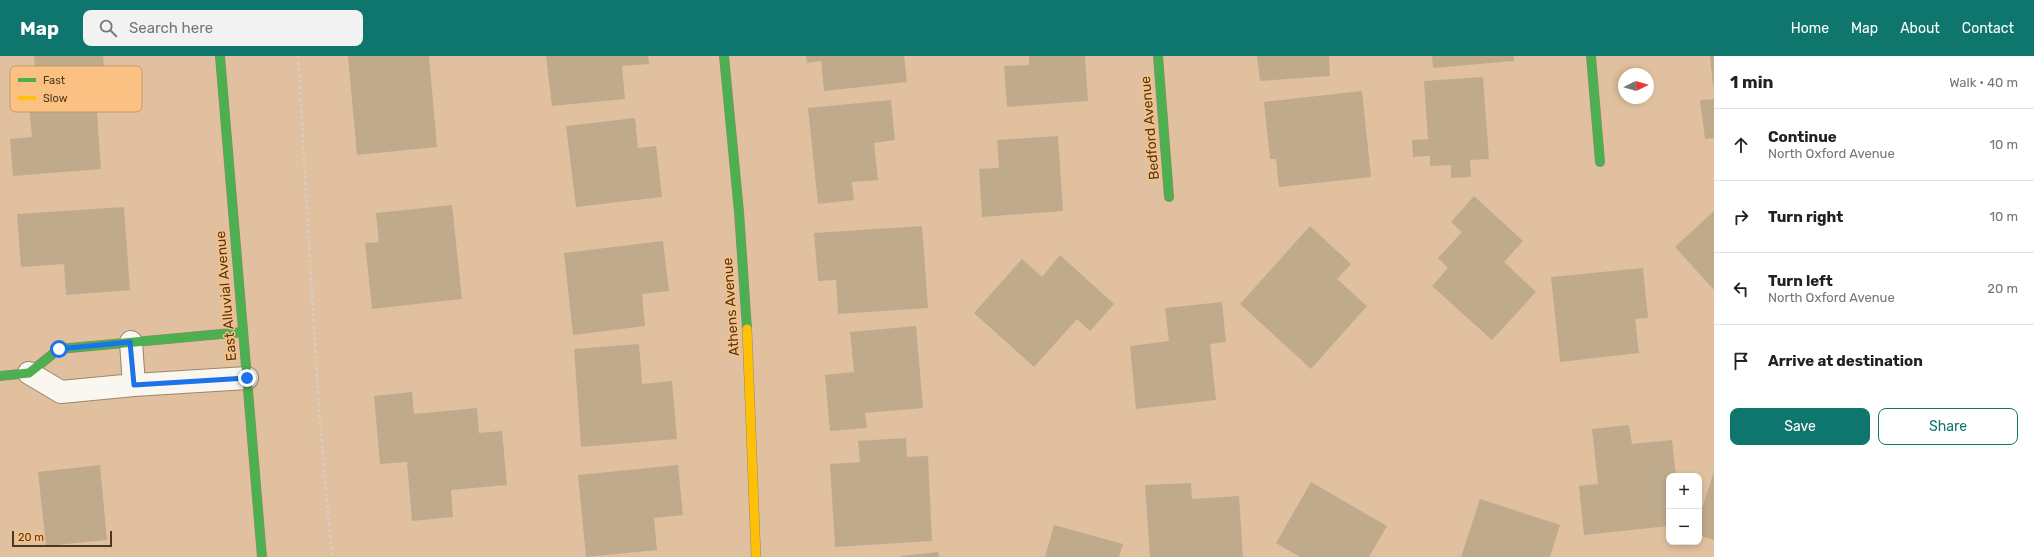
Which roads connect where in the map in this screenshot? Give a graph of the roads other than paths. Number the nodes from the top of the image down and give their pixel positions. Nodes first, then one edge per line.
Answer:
1 (220, 56) edge
2 (724, 56) edge
3 (1158, 56) edge
4 (1591, 56) edge
5 (1600, 162) dead end
6 (1169, 197) dead end
7 (243, 332) junction
8 (130, 342) junction
9 (28, 373) junction
10 (0, 376) edge
11 (247, 378) junction
12 (134, 385) junction
13 (262, 557) edge
14 (756, 557) edge

1 - 7 street, East Alluvial Avenue
2 - 14 street, Athens Avenue
3 - 6 street, Bedford Avenue
4 - 5 street
7 - 8 street
7 - 11 street, East Alluvial Avenue
8 - 9 street
8 - 12 street
9 - 10 street
9 - 12 street
11 - 12 street
11 - 13 street, East Alluvial Avenue

